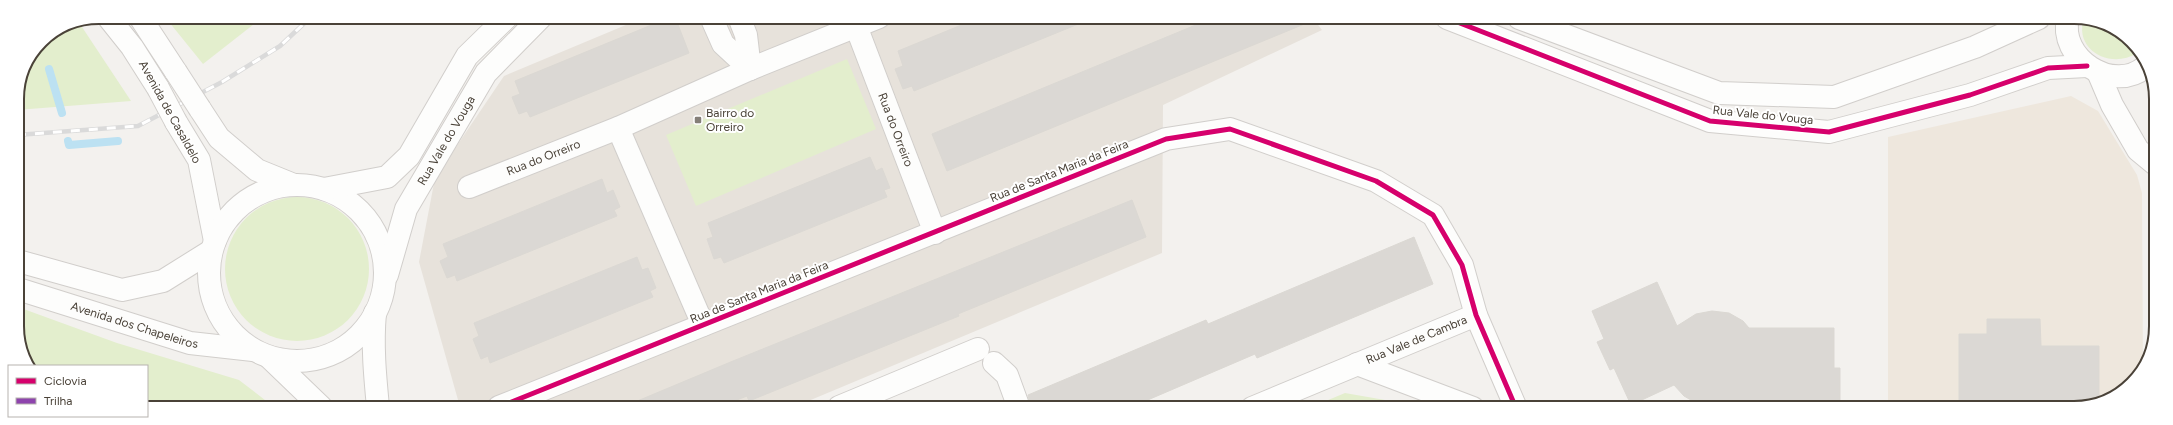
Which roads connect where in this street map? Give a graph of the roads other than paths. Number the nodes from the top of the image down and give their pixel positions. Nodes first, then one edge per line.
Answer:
1 (114, 24) edge
2 (145, 24) edge
3 (500, 24) edge
4 (534, 24) edge
5 (714, 24) edge
6 (742, 24) edge
7 (861, 24) edge
8 (1462, 24) edge
9 (1535, 24) edge
10 (2026, 24) edge
11 (2068, 24) edge
12 (856, 26) junction
13 (2142, 68) edge
14 (750, 69) junction
15 (2093, 69) junction
16 (618, 128) junction
17 (2149, 159) edge
18 (294, 185) junction
19 (469, 187) dead end
20 (324, 189) junction
21 (935, 233) junction
22 (213, 246) junction
23 (24, 263) edge
24 (384, 284) junction
25 (24, 291) edge
26 (375, 313) junction
27 (1476, 315) junction
28 (703, 325) junction
29 (261, 354) junction
30 (1357, 364) junction
31 (315, 401) edge
32 (377, 401) edge
33 (514, 401) edge
34 (859, 401) edge
35 (1016, 401) edge
36 (1269, 401) edge
37 (1455, 401) edge
38 (1513, 401) edge

1 - 22 street, Avenida de Casaldelo, bridge
2 - 18 street, Avenida de Casaldelo, bridge
3 - 20 street, Rua Vale do Vouga
4 - 24 street, Rua Vale do Vouga
5 - 14 street
6 - 14 street
7 - 12 street, Rua do Orreiro
8 - 15 street, Rua Vale do Vouga
9 - 10 street, Rua Vale do Vouga
11 - 15 street
12 - 14 street, Rua do Orreiro
12 - 21 street, Rua do Orreiro
13 - 15 street, Rua Vale do Vouga
14 - 16 street, Rua do Orreiro
15 - 17 street
16 - 19 street, Rua do Orreiro
16 - 28 street
18 - 20 street, Rua Vale do Vouga
18 - 22 street, Rua Vale do Vouga
20 - 24 street, Rua Vale do Vouga
21 - 27 street, Rua de Santa Maria da Feira
21 - 28 street, Rua de Santa Maria da Feira
22 - 23 street
22 - 29 street, Rua Vale do Vouga
24 - 26 street, Rua Vale do Vouga
25 - 29 street, Avenida dos Chapeleiros
26 - 29 street, Rua Vale do Vouga
26 - 32 street
27 - 30 street, Rua Vale de Cambra
27 - 38 street, Rua de Santa Maria da Feira
28 - 33 street, Rua de Santa Maria da Feira
29 - 31 street
30 - 36 street, Rua Vale de Cambra
30 - 37 street, Rua Vale de Cambra
34 - 35 street

